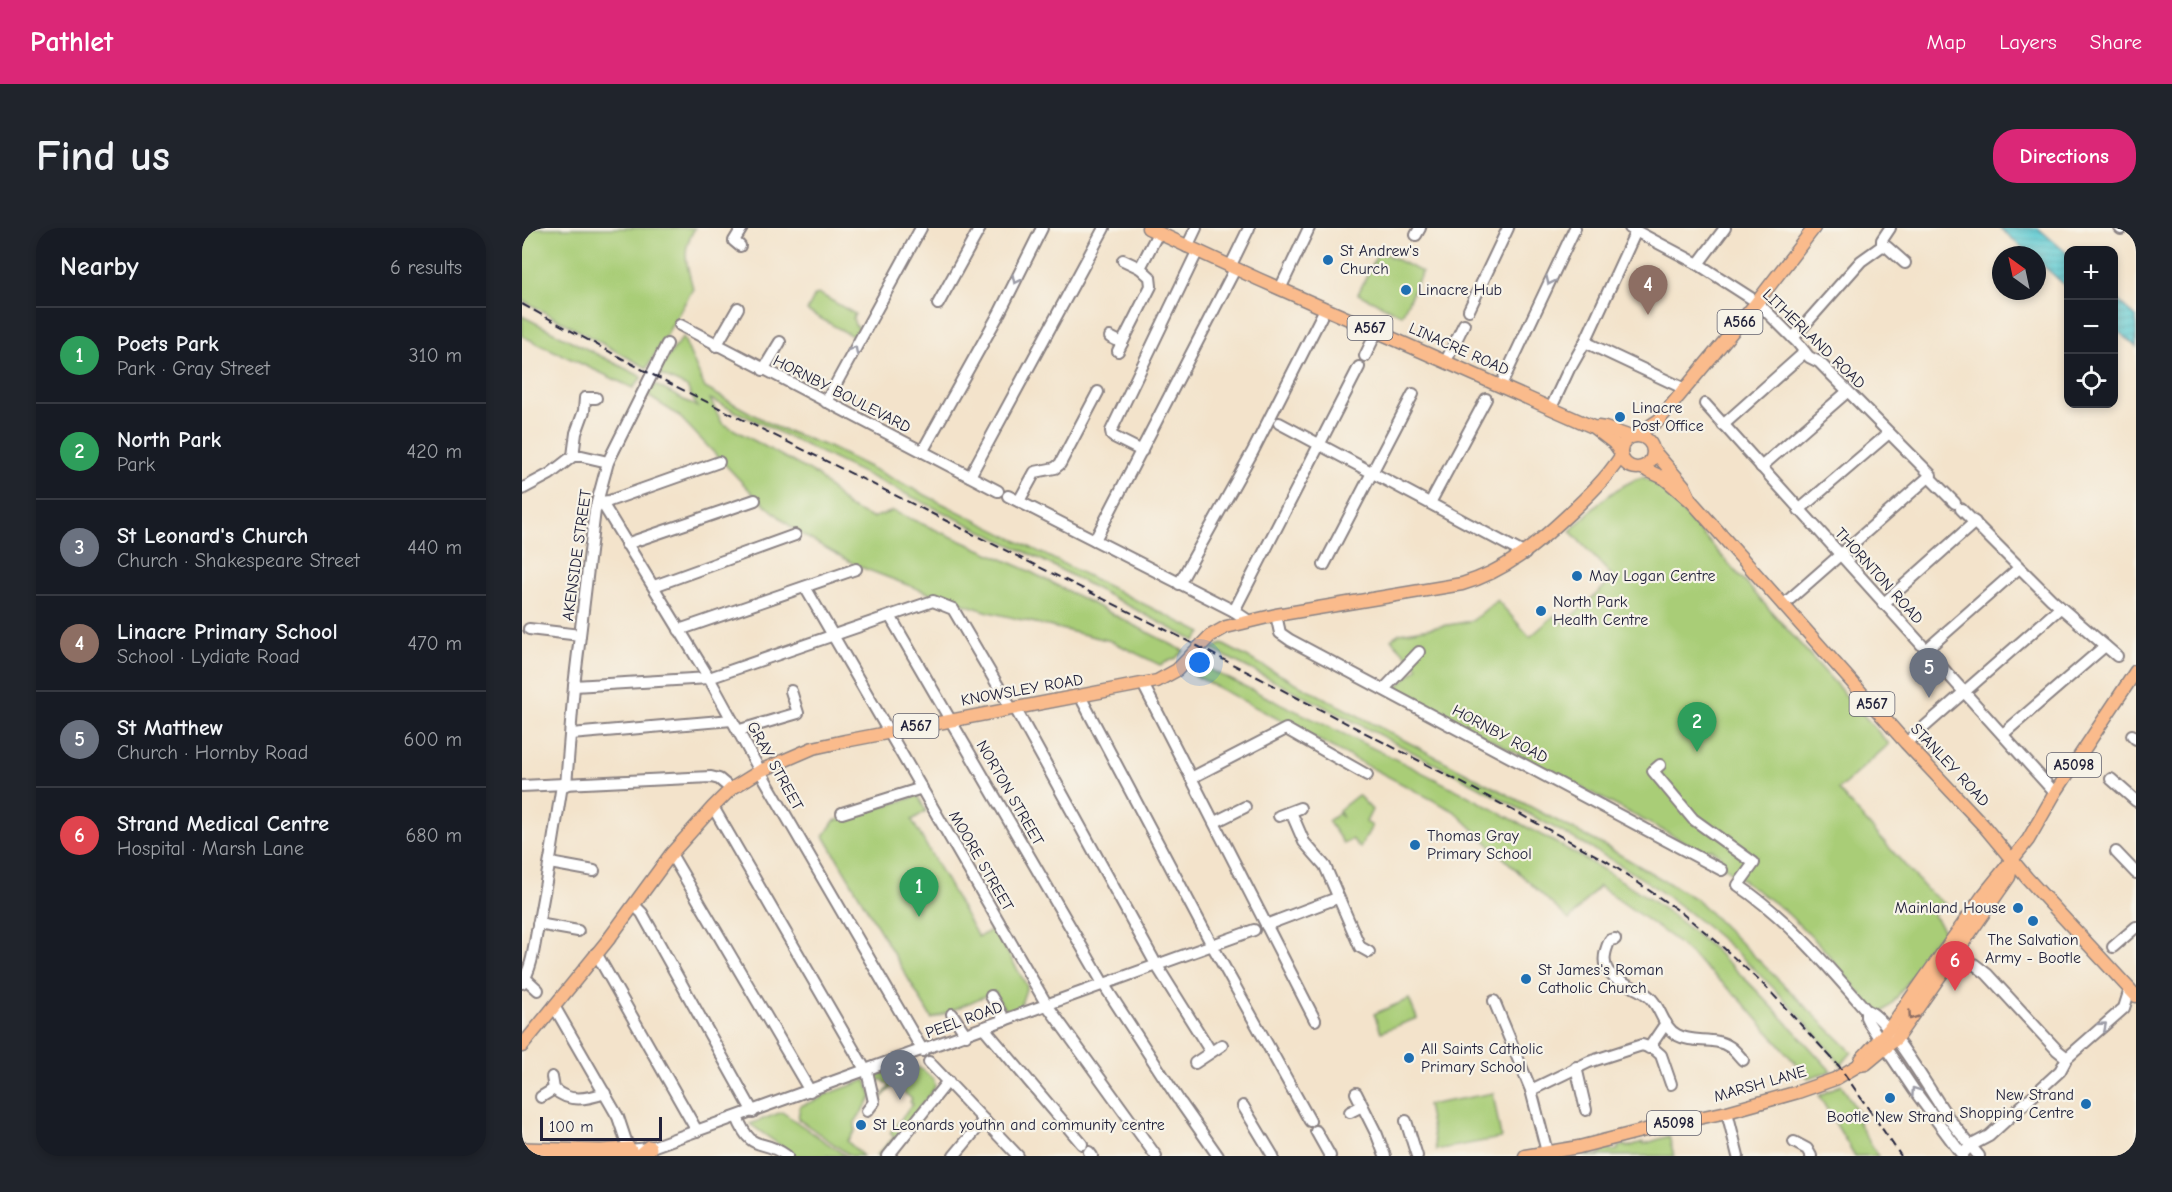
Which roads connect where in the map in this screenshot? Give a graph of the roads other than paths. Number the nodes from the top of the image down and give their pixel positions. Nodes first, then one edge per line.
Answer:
1 (742, 228) edge
2 (921, 228) edge
3 (980, 228) edge
4 (1042, 228) edge
5 (1104, 228) edge
6 (1196, 228) edge
7 (1249, 228) edge
8 (1309, 228) edge
9 (1508, 228) edge
10 (1575, 228) edge
11 (1725, 228) edge
12 (1814, 228) edge
13 (1890, 228) edge
14 (1633, 230) edge
15 (1153, 231) edge
16 (740, 246) dead end
17 (1882, 246) junction
18 (1192, 250) junction
19 (1123, 260) dead end
20 (1905, 263) dead end
21 (1698, 264) junction
22 (1140, 268) junction
23 (1232, 268) junction
24 (1280, 289) junction
25 (1757, 302) junction
26 (938, 304) dead end
27 (738, 308) dead end
28 (1325, 309) junction
29 (1469, 310) dead end
30 (1464, 324) dead end
31 (680, 325) dead end
32 (1377, 331) junction
33 (1110, 337) dead end
34 (1793, 338) junction
35 (780, 342) dead end
36 (1585, 342) junction
37 (668, 344) dead end
38 (716, 346) junction
39 (1805, 352) junction
40 (1365, 356) dead end
41 (1446, 361) junction
42 (1359, 367) dead end
43 (763, 370) junction
44 (1501, 385) junction
45 (1684, 388) junction
46 (1847, 392) junction
47 (1413, 394) dead end
48 (1081, 396) dead end
49 (596, 398) dead end
50 (1486, 399) dead end
51 (826, 402) junction
52 (1706, 404) dead end
53 (1551, 408) junction
54 (1659, 420) junction
55 (1279, 423) dead end
56 (1724, 424) junction
57 (1593, 427) junction
58 (1889, 433) junction
59 (1633, 436) junction
60 (1320, 444) junction
61 (1653, 449) junction
62 (1142, 451) junction
63 (922, 452) junction
64 (1621, 455) junction
65 (573, 456) junction
66 (608, 462) junction
67 (719, 462) dead end
68 (1761, 467) junction
69 (1638, 468) junction
70 (1373, 472) junction
71 (970, 476) junction
72 (1930, 476) junction
73 (1604, 482) junction
74 (522, 489) edge
75 (600, 500) junction
76 (755, 500) dead end
77 (1019, 501) junction
78 (1692, 502) junction
79 (1430, 503) junction
80 (1799, 510) junction
81 (1975, 522) junction
82 (795, 535) dead end
83 (1095, 540) junction
84 (626, 544) junction
85 (1525, 554) junction
86 (1839, 555) junction
87 (1324, 565) dead end
88 (2019, 567) junction
89 (856, 569) dead end
90 (1179, 584) junction
91 (654, 586) junction
92 (805, 587) junction
93 (1883, 604) junction
94 (1783, 605) junction
95 (2060, 608) junction
96 (1234, 612) junction
97 (1276, 615) junction
98 (890, 616) junction
99 (1249, 621) junction
100 (529, 628) dead end
101 (679, 630) junction
102 (580, 635) junction
103 (832, 636) junction
104 (2105, 646) junction
105 (1926, 650) junction
106 (1419, 652) dead end
107 (2117, 656) dead end
108 (2136, 672) edge
109 (709, 678) junction
110 (1143, 684) junction
111 (574, 686) junction
112 (1384, 689) junction
113 (791, 691) dead end
114 (1965, 692) junction
115 (1080, 696) junction
116 (1013, 708) junction
117 (732, 720) junction
118 (951, 720) junction
119 (740, 730) junction
120 (888, 732) junction
121 (571, 734) junction
122 (2003, 734) junction
123 (1906, 743) junction
124 (1660, 765) dead end
125 (760, 771) junction
126 (1367, 775) dead end
127 (1191, 778) junction
128 (2111, 779) dead end
129 (564, 785) junction
130 (922, 788) junction
131 (523, 789) edge
132 (731, 789) junction
133 (2055, 793) junction
134 (2136, 801) edge
135 (712, 807) junction
136 (1245, 807) dead end
137 (842, 813) dead end
138 (1280, 816) dead end
139 (1215, 822) junction
140 (2116, 852) dead end
141 (671, 854) junction
142 (2013, 860) junction
143 (550, 863) junction
144 (1722, 870) dead end
145 (594, 871) dead end
146 (2136, 873) edge
147 (1337, 898) junction
148 (634, 905) junction
149 (538, 924) junction
150 (1266, 925) junction
151 (573, 927) dead end
152 (2136, 927) edge
153 (1254, 930) dead end
154 (1615, 939) dead end
155 (1212, 945) junction
156 (2113, 947) dead end
157 (1368, 952) dead end
158 (596, 953) junction
159 (1952, 958) junction
160 (1285, 963) junction
161 (1157, 966) junction
162 (1274, 969) dead end
163 (523, 981) edge
164 (1104, 985) junction
165 (538, 990) dead end
166 (2133, 992) edge
167 (991, 996) dead end
168 (1494, 1001) dead end
169 (1047, 1005) junction
170 (554, 1006) junction
171 (952, 1014) dead end
172 (1005, 1020) junction
173 (1315, 1020) dead end
174 (1666, 1023) junction
175 (984, 1028) junction
176 (966, 1035) junction
177 (1888, 1039) junction
178 (1222, 1045) dead end
179 (522, 1046) edge
180 (1649, 1048) junction
181 (923, 1051) junction
182 (1211, 1052) junction
183 (2067, 1058) junction
184 (1743, 1060) dead end
185 (929, 1062) dead end
186 (1195, 1063) dead end
187 (1576, 1067) junction
188 (866, 1071) junction
189 (552, 1077) dead end
190 (948, 1081) junction
191 (1671, 1084) dead end
192 (554, 1089) junction
193 (1531, 1090) junction
194 (810, 1091) junction
195 (605, 1093) junction
196 (1356, 1093) dead end
197 (541, 1097) dead end
198 (1243, 1106) dead end
199 (1362, 1106) junction
200 (1586, 1110) dead end
201 (867, 1111) dead end
202 (753, 1112) junction
203 (1350, 1112) dead end
204 (1727, 1112) junction
205 (737, 1117) junction
206 (984, 1120) junction
207 (1310, 1121) dead end
208 (1406, 1121) dead end
209 (697, 1131) junction
210 (1316, 1131) dead end
211 (1794, 1142) dead end
212 (1970, 1146) junction
213 (522, 1150) edge
214 (1088, 1150) edge
215 (637, 1152) edge
216 (1547, 1152) junction
217 (788, 1156) edge
218 (888, 1156) edge
219 (954, 1156) edge
220 (1018, 1156) edge
221 (1156, 1156) edge
222 (1218, 1156) edge
223 (1273, 1156) edge
224 (1330, 1156) edge
225 (1385, 1156) edge
226 (1417, 1156) edge
227 (1525, 1156) edge
228 (1738, 1156) edge
229 (1811, 1156) edge
230 (1963, 1156) edge
231 (1979, 1156) edge

1 - 16 street
51 -> 2 street
3 - 26 street
4 -> 63 street
5 - 71 street
6 - 18 street
7 - 23 street
8 - 24 street
9 - 29 street
10 -> 44 street
11 - 21 street
12 - 25 main road, A566
13 - 17 street
14 - 21 street, LITHERLAND ROAD
14 - 36 street
15 - 18 main road, LINACRE ROAD / A567
15 - 22 street
17 - 20 street
17 - 34 street
18 - 23 main road, LINACRE ROAD / A567
18 - 62 street
19 - 22 street
21 - 25 street, LITHERLAND ROAD
22 - 33 street
23 - 24 main road, LINACRE ROAD / A567
23 - 62 street
24 - 28 main road, LINACRE ROAD / A567
25 - 34 street, LITHERLAND ROAD
25 - 45 main road, A566
27 - 38 street
28 - 32 main road, LINACRE ROAD / A567
28 - 90 street
30 - 41 street
31 - 38 street, HORNBY BOULEVARD
32 - 40 street
32 - 41 main road, LINACRE ROAD / A567
34 - 39 street, LITHERLAND ROAD
35 - 43 street
36 - 45 street
36 - 53 street
37 - 66 street, AKENSIDE STREET
38 - 43 street, HORNBY BOULEVARD
39 - 46 street, LITHERLAND ROAD
39 - 56 street
41 - 44 main road, LINACRE ROAD / A567
42 - 60 street
43 - 51 street, HORNBY BOULEVARD
44 - 53 main road, LINACRE ROAD / A567
45 - 54 main road, A566
46 - 58 street, LITHERLAND ROAD
46 - 68 street
47 - 70 street
48 - 77 street
49 - 65 street
50 - 79 street
51 - 63 street, HORNBY BOULEVARD
52 - 56 street, THORNTON ROAD
53 - 57 main road, LINACRE ROAD / A567
54 - 59 main road, A566
54 - 61 main road, A566
55 - 60 street
56 - 68 street, THORNTON ROAD
57 - 59 main road, LINACRE ROAD / A567
57 - 64 main road, LINACRE ROAD / A567
58 - 72 street, LITHERLAND ROAD
58 - 80 street
59 - 61 main road
59 - 64 main road
60 - 70 street
60 - 96 street
61 - 69 main road
61 - 78 main road, STANLEY ROAD / A567
62 - 83 street
63 - 71 street, HORNBY BOULEVARD
64 - 69 main road
64 - 73 main road, KNOWSLEY ROAD
65 - 66 street
65 - 74 street
66 - 75 street, AKENSIDE STREET
67 - 75 street
68 - 80 street, THORNTON ROAD
69 - 73 main road, KNOWSLEY ROAD
69 - 78 main road, STANLEY ROAD / A567
70 - 79 street
70 - 87 street
71 - 77 street, HORNBY BOULEVARD
72 - 81 street, LITHERLAND ROAD
72 - 86 street
73 - 85 main road, KNOWSLEY ROAD / A567
75 - 84 street, GRAY STREET
75 - 102 street, AKENSIDE STREET
76 - 84 street
77 - 83 street, HORNBY BOULEVARD
78 - 94 main road, STANLEY ROAD / A567
79 - 85 street
80 - 86 street, THORNTON ROAD
81 - 88 street, LITHERLAND ROAD
81 - 93 street
82 - 91 street
83 - 90 street, HORNBY BOULEVARD
84 - 91 street, GRAY STREET
85 - 97 main road, KNOWSLEY ROAD / A567
86 - 93 street, THORNTON ROAD
86 - 94 street
88 - 95 street, LITHERLAND ROAD
88 - 105 street
89 - 92 street
90 - 96 street, HORNBY BOULEVARD
91 - 101 street, GRAY STREET
92 - 101 street
92 - 103 street, MOORE STREET
93 - 105 street, THORNTON ROAD
94 - 123 main road, STANLEY ROAD / A567
95 - 104 street, LITHERLAND ROAD
95 - 114 street
96 - 99 street, HORNBY BOULEVARD
97 - 99 main road, KNOWSLEY ROAD / A567
97 - 112 street, HORNBY ROAD
98 - 103 street
98 - 116 street
98 - 118 street, NORTON STREET
99 - 110 main road, KNOWSLEY ROAD / A567
100 - 102 street
101 - 109 street, GRAY STREET
102 - 111 street, AKENSIDE STREET
103 - 109 street
103 - 120 street, MOORE STREET
104 - 107 street, LITHERLAND ROAD
104 - 122 street
105 - 114 street, THORNTON ROAD
106 - 112 street
108 - 133 main road, MARSH LANE / A5098
109 - 111 street
109 - 117 street, GRAY STREET
110 - 115 main road, KNOWSLEY ROAD / A567
110 - 127 street
111 - 121 street, AKENSIDE STREET
112 - 144 street, HORNBY ROAD
113 - 119 street
114 - 122 street, THORNTON ROAD
114 - 123 street
115 - 116 main road, KNOWSLEY ROAD / A567
115 - 155 street
116 - 118 main road, KNOWSLEY ROAD / A567
116 - 161 street
117 - 119 street, GRAY STREET
117 - 121 street
118 - 120 main road, KNOWSLEY ROAD / A567
118 - 164 street, NORTON STREET
119 - 125 street, GRAY STREET
120 - 125 main road, KNOWSLEY ROAD / A567
120 - 130 street, MOORE STREET
121 - 129 street, AKENSIDE STREET
122 - 133 street, THORNTON ROAD
123 - 142 main road, STANLEY ROAD / A567
124 - 177 street
125 - 132 main road, KNOWSLEY ROAD / A567
125 - 181 street, GRAY STREET
126 - 127 street
127 - 139 street
128 - 134 street
129 - 131 street
129 - 132 street
129 - 143 street, AKENSIDE STREET
130 - 137 street
130 - 169 street, MOORE STREET
132 - 135 main road, KNOWSLEY ROAD / A567
133 - 142 main road, MARSH LANE / A5098
135 - 141 main road, KNOWSLEY ROAD / A567
135 - 188 street
136 - 139 street
138 - 147 street
139 - 150 street
140 - 146 street
141 - 148 main road, KNOWSLEY ROAD / A567
141 - 194 street
142 - 159 main road, MARSH LANE / A5098
142 - 166 main road, STANLEY ROAD / A567
142 - 177 main road, MARSH LANE / A5098
143 - 145 street
143 - 149 street, AKENSIDE STREET
147 - 150 street
147 - 157 street
148 - 158 main road, KNOWSLEY ROAD / A567
148 - 202 street
149 - 151 street
149 - 163 street, AKENSIDE STREET
150 - 160 street
152 - 156 street
153 - 155 street, PEEL ROAD
154 - 174 street
155 - 161 street, PEEL ROAD
155 - 207 street
158 - 170 main road, KNOWSLEY ROAD / A567
158 - 209 street
159 -> 177 main road, MARSH LANE / A5098
159 - 183 street
160 - 162 street
160 - 173 street
161 - 164 street, PEEL ROAD
161 - 182 street
163 - 165 street
164 - 169 street, PEEL ROAD
164 - 222 street, NORTON STREET
183 -> 166 street
167 - 172 street
168 - 193 street
169 - 172 street, PEEL ROAD
169 - 221 street, MOORE STREET
170 - 179 main road, KNOWSLEY ROAD / A567
170 - 195 street
171 - 176 street
172 - 175 street, PEEL ROAD
174 - 180 street
174 - 184 street
175 - 176 street, PEEL ROAD
175 - 214 street
176 - 181 street, PEEL ROAD
177 - 204 main road, MARSH LANE / A5098
177 - 212 street
230 -> 177 street
178 - 182 street
180 - 187 street
180 - 191 street
181 - 188 street, PEEL ROAD
182 - 186 street
183 - 212 street
185 - 190 street
187 - 193 street
187 - 200 street
188 - 194 street, PEEL ROAD
188 - 201 street
189 - 192 street
190 - 206 street
190 - 218 street
192 - 195 street
192 - 197 street
193 - 216 street
194 - 202 street, PEEL ROAD
195 - 215 street
196 - 199 street
198 - 223 street
199 - 203 street
199 - 225 street
202 - 205 street, PEEL ROAD
204 - 216 main road, MARSH LANE / A5098
204 - 228 street
205 - 209 street, PEEL ROAD
205 - 217 street
206 - 219 street
206 - 220 street
208 - 226 street
209 - 215 street, PEEL ROAD
210 - 224 street
211 - 229 street
212 - 230 street
212 - 231 street
213 - 215 highway
216 - 227 main road, MARSH LANE / A5098

